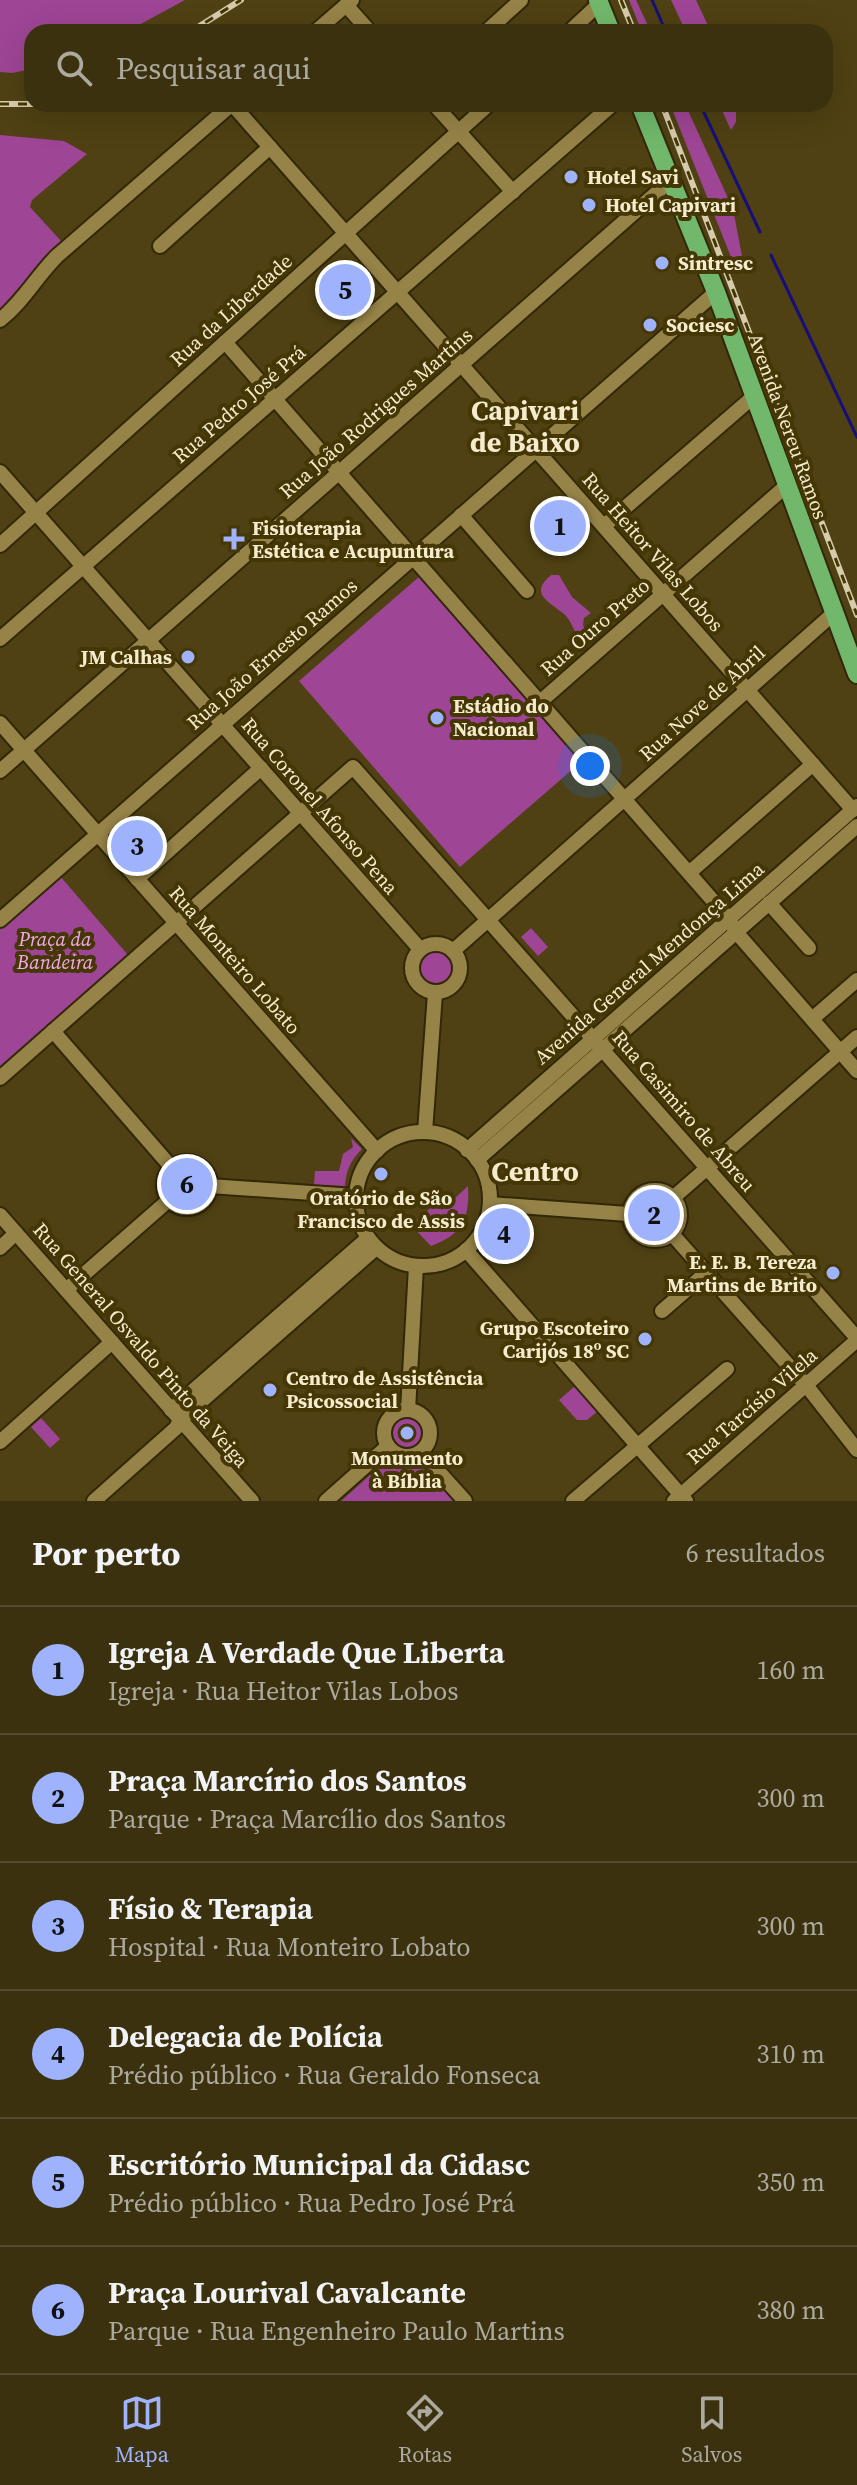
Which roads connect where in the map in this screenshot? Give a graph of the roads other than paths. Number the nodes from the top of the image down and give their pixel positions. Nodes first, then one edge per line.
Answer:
1 (521, 0) edge
2 (349, 2) edge
3 (599, 2) edge
4 (324, 24) edge
5 (364, 24) edge
6 (495, 24) edge
7 (577, 24) edge
8 (608, 24) edge
9 (223, 112) edge
10 (239, 112) edge
11 (441, 112) edge
12 (480, 112) edge
13 (604, 112) edge
14 (643, 112) edge
15 (459, 131) junction
16 (270, 147) junction
17 (670, 181) junction
18 (513, 192) junction
19 (346, 233) junction
20 (160, 246) dead end
21 (397, 292) junction
22 (716, 292) junction
23 (0, 320) edge
24 (225, 342) junction
25 (461, 365) junction
26 (753, 397) junction
27 (275, 399) junction
28 (536, 450) junction
29 (0, 472) edge
30 (339, 472) junction
31 (786, 486) junction
32 (36, 513) junction
33 (461, 515) junction
34 (604, 526) junction
35 (0, 545) edge
36 (413, 557) junction
37 (83, 567) junction
38 (527, 591) dead end
39 (663, 594) junction
40 (834, 613) junction
41 (0, 639) edge
42 (148, 640) junction
43 (857, 674) edge
44 (747, 689) junction
45 (540, 702) junction
46 (0, 723) edge
47 (222, 725) junction
48 (24, 750) junction
49 (813, 764) junction
50 (261, 768) junction
51 (0, 771) edge
52 (624, 799) junction
53 (855, 808) edge
54 (301, 813) junction
55 (857, 826) edge
56 (98, 834) junction
57 (689, 873) junction
58 (137, 879) junction
59 (769, 903) junction
60 (0, 920) edge
61 (488, 920) junction
62 (176, 923) junction
63 (733, 926) junction
64 (809, 948) dead end
65 (420, 949) junction
66 (453, 951) junction
67 (857, 980) edge
68 (435, 993) junction
69 (812, 1019) junction
70 (53, 1031) junction
71 (857, 1037) edge
72 (598, 1044) junction
73 (840, 1052) junction
74 (857, 1071) edge
75 (0, 1078) edge
76 (425, 1132) junction
77 (377, 1151) junction
78 (472, 1155) junction
79 (172, 1168) junction
80 (707, 1168) junction
81 (210, 1186) junction
82 (355, 1196) junction
83 (674, 1197) junction
84 (170, 1199) junction
85 (490, 1204) junction
86 (628, 1214) junction
87 (0, 1215) edge
88 (16, 1233) junction
89 (672, 1234) junction
90 (372, 1243) junction
91 (0, 1248) edge
92 (466, 1250) junction
93 (416, 1266) junction
94 (706, 1273) junction
95 (66, 1290) junction
96 (662, 1311) dead end
97 (857, 1339) edge
98 (112, 1342) junction
99 (727, 1369) dead end
100 (806, 1385) junction
101 (408, 1410) junction
102 (176, 1415) junction
103 (0, 1442) edge
104 (388, 1446) junction
105 (637, 1446) junction
106 (857, 1450) edge
107 (421, 1452) junction
108 (680, 1499) edge
109 (94, 1501) edge
110 (252, 1501) edge
111 (326, 1501) edge
112 (465, 1501) edge
113 (573, 1501) edge

1 - 6 street
2 - 4 street
2 - 5 street
3 - 7 street
3 - 8 main road
9 - 23 street
10 - 16 street, Rua Heitor Vilas Lobos
11 - 15 street
12 - 15 street, Rua da Liberdade
13 - 18 street, Rua Pedro José Prá
14 - 17 main road, Avenida Nereu Ramos
15 - 18 street
15 - 19 street, Rua da Liberdade
16 - 19 street, Rua Heitor Vilas Lobos
16 - 20 street
17 - 22 main road, Avenida Nereu Ramos
17 - 25 street, Rua João Rodrigues Martins
18 - 21 street, Rua Pedro José Prá
19 - 21 street, Rua Heitor Vilas Lobos
19 - 24 street, Rua da Liberdade
21 - 25 street, Rua Heitor Vilas Lobos
21 - 27 street, Rua Pedro José Prá
22 - 26 main road, Avenida Nereu Ramos
22 - 28 street, Rua João Ernesto Ramos
24 - 27 street
24 - 32 street, Rua da Liberdade
25 - 28 street, Rua Heitor Vilas Lobos
25 - 30 street, Rua João Rodrigues Martins
26 - 31 main road, Avenida Nereu Ramos
26 - 34 street
27 - 30 street
27 - 37 street, Rua Pedro José Prá
28 - 33 street, Rua João Ernesto Ramos
28 - 34 street, Rua Heitor Vilas Lobos
29 - 32 street, Rua Coronel Afonso Pena
30 - 36 street
30 - 42 street, Rua João Rodrigues Martins
31 - 39 street, Rua Ouro Preto
31 - 40 main road, Avenida Nereu Ramos
32 - 35 street, Rua da Liberdade
32 - 37 street, Rua Coronel Afonso Pena
33 - 36 street, Rua João Ernesto Ramos
33 - 38 street
34 - 39 street, Rua Heitor Vilas Lobos
36 - 45 street
36 - 47 street, Rua João Ernesto Ramos
37 - 41 street, Rua Pedro José Prá
37 - 42 street, Rua Coronel Afonso Pena
39 - 44 street, Rua Heitor Vilas Lobos
39 - 45 street, Rua Ouro Preto
40 - 43 main road, Avenida Nereu Ramos
40 - 44 street, Rua Nove de Abril
42 - 47 street, Rua Coronel Afonso Pena
42 - 48 street, Rua João Rodrigues Martins
44 - 49 street, Rua Heitor Vilas Lobos
44 - 52 street, Rua Nove de Abril
45 - 52 street
46 - 48 street, Rua Monteiro Lobato
47 - 50 street, Rua Coronel Afonso Pena
47 - 56 street, Rua João Ernesto Ramos
48 - 51 street, Rua João Rodrigues Martins
48 - 56 street, Rua Monteiro Lobato
49 - 53 street, Rua Heitor Vilas Lobos
49 - 57 street
50 - 54 street, Rua Coronel Afonso Pena
50 - 58 street
52 - 57 street
52 - 61 street, Rua Nove de Abril
53 - 63 street, Avenida General Mendonça Lima
54 - 61 street, Rua Casimiro de Abreu
54 - 62 street
54 - 65 street, Rua Coronel Afonso Pena
55 - 59 street, Avenida General Mendonça Lima
56 - 58 street, Rua Monteiro Lobato
56 - 60 street, Rua João Ernesto Ramos
57 - 63 street
58 - 62 street, Rua Monteiro Lobato
59 - 63 street, Avenida General Mendonça Lima
59 - 64 street
61 - 66 street, Rua Nove de Abril
61 - 72 street, Rua Casimiro de Abreu
62 - 70 street
62 - 77 street, Rua Monteiro Lobato
63 - 69 street
63 - 72 street, Avenida General Mendonça Lima
65 - 66 street
65 - 68 street
66 - 68 street
67 - 69 street
68 - 76 street
69 - 73 street
70 - 75 street
70 - 79 street
71 - 73 street
72 - 78 street, Avenida General Mendonça Lima
72 - 80 street, Rua Casimiro de Abreu
73 - 74 street
73 - 80 street
76 - 77 street
76 - 78 street
77 - 82 street
78 - 85 street
79 - 81 street
79 - 84 street
80 - 83 street
80 - 97 street, Rua Casimiro de Abreu
81 - 82 street
81 - 84 street
82 - 90 street
83 - 86 street
83 - 89 street
84 - 95 street
85 - 86 street
85 - 92 street
86 - 89 street
87 - 88 street, Rua General Osvaldo Pinto da Veiga
88 - 91 street
88 - 95 street, Rua General Osvaldo Pinto da Veiga
89 - 94 street
90 - 93 street
90 - 102 street
92 - 93 street
92 - 105 street
93 - 101 street
94 - 96 street
94 - 100 street
95 - 98 street, Rua General Osvaldo Pinto da Veiga
97 - 100 street, Rua Tarcísio Vilela
98 - 102 street, Rua General Osvaldo Pinto da Veiga
98 - 103 street
99 - 105 street
100 - 106 street
100 - 108 street, Rua Tarcísio Vilela
101 - 104 street
101 - 107 street
102 - 109 street
102 - 110 street, Rua General Osvaldo Pinto da Veiga
104 - 107 street
104 - 111 street
105 - 108 street
105 - 113 street
107 - 112 street

